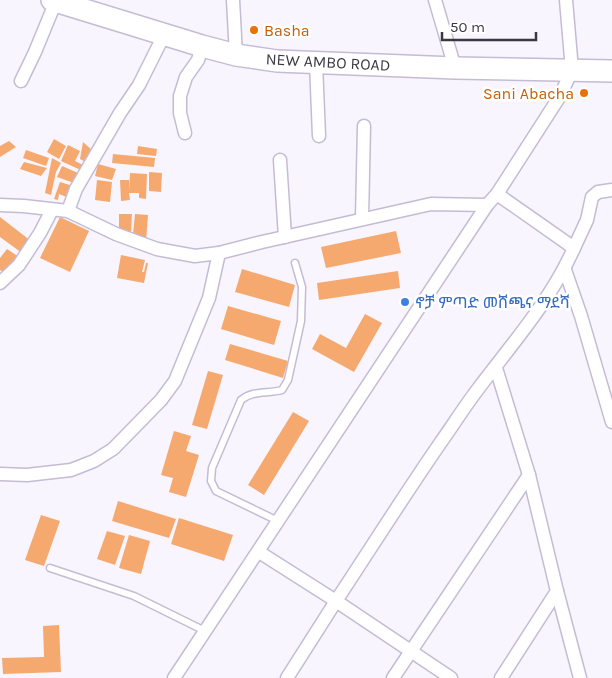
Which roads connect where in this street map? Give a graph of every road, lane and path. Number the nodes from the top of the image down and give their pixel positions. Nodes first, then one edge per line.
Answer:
1 (233, 0) edge
2 (435, 0) edge
3 (566, 0) edge
4 (54, 1) edge
5 (164, 35) junction
6 (202, 46) junction
7 (236, 55) junction
8 (316, 64) junction
9 (455, 68) junction
10 (572, 70) junction
11 (612, 71) edge
12 (21, 82) dead end
13 (364, 126) dead end
14 (185, 132) dead end
15 (319, 136) dead end
16 (280, 160) dead end
17 (612, 190) edge
18 (497, 194) junction
19 (487, 205) junction
20 (1, 207) edge
21 (52, 210) junction
22 (68, 211) junction
23 (362, 219) junction
24 (285, 237) junction
25 (574, 248) junction
26 (219, 253) junction
27 (295, 264) dead end
28 (565, 270) junction
29 (0, 283) edge
30 (496, 368) junction
31 (612, 422) edge
32 (0, 474) edge
33 (529, 475) junction
34 (279, 521) junction
35 (259, 552) junction
36 (50, 568) dead end
37 (557, 591) junction
38 (336, 601) junction
39 (205, 631) junction
40 (411, 650) junction
41 (174, 678) edge
42 (286, 678) edge
43 (393, 678) edge
44 (451, 678) edge
45 (501, 678) edge
46 (580, 678) edge

1 - 7 street
2 - 9 street
3 - 10 street
4 - 5 main road, NEW AMBO ROAD
4 - 12 street
5 - 6 main road, NEW AMBO ROAD
5 - 22 street
6 - 7 main road, NEW AMBO ROAD
6 - 14 street
7 - 8 main road, NEW AMBO ROAD
8 - 9 main road, NEW AMBO ROAD
8 - 15 street
9 - 10 main road, NEW AMBO ROAD
10 - 11 main road, NEW AMBO ROAD
10 - 18 street
13 - 23 street
16 - 24 street
17 - 25 street
18 - 19 street
18 - 25 street
19 - 23 street
19 - 34 street
20 - 21 street
21 - 22 street
21 - 29 street
22 - 26 street
23 - 24 street
24 - 26 street
25 - 28 street
26 - 32 street
27 - 34 lane
28 - 30 street
28 - 31 street
30 - 33 street
30 - 38 street
33 - 37 street
33 - 40 street
34 - 35 street
35 - 38 street
35 - 39 street
36 - 39 lane
37 - 45 street
37 - 46 street
38 - 40 street
38 - 42 street
39 - 41 street
40 - 43 street
40 - 44 street

